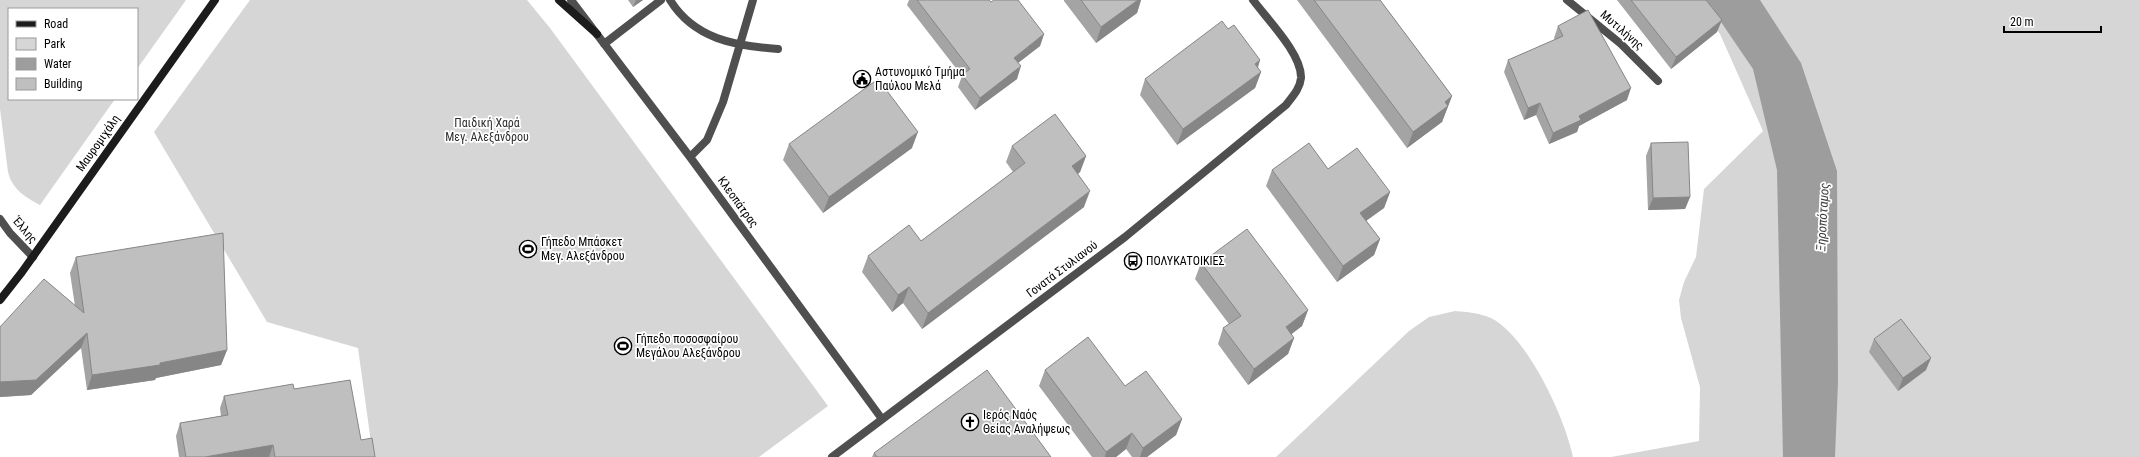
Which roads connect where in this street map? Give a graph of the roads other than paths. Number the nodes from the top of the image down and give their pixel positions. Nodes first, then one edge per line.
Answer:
1 (215, 0) edge
2 (559, 0) edge
3 (571, 0) edge
4 (661, 0) edge
5 (670, 0) edge
6 (753, 0) edge
7 (1253, 0) edge
8 (1567, 0) edge
9 (597, 34) junction
10 (604, 44) junction
11 (741, 45) junction
12 (778, 49) dead end
13 (1658, 82) dead end
14 (690, 157) junction
15 (0, 219) edge
16 (33, 257) junction
17 (0, 300) edge
18 (882, 419) junction
19 (832, 457) edge

1 - 16 main road, Μαυρομιχάλη
2 - 9 main road
3 - 9 street, Κλεοπάτρας
4 - 10 street
5 - 11 street
6 - 11 street
7 - 18 street, Γονατά Στυλιανού
8 - 13 street, Μυτιλήνης
9 - 10 street, Κλεοπάτρας
10 - 14 street, Κλεοπάτρας
11 - 12 street
11 - 14 street
14 - 18 street, Κλεοπάτρας
15 - 16 street, Έλλης
16 - 17 main road, Μαυρομιχάλη
18 - 19 street, Γονατά Στυλιανού

